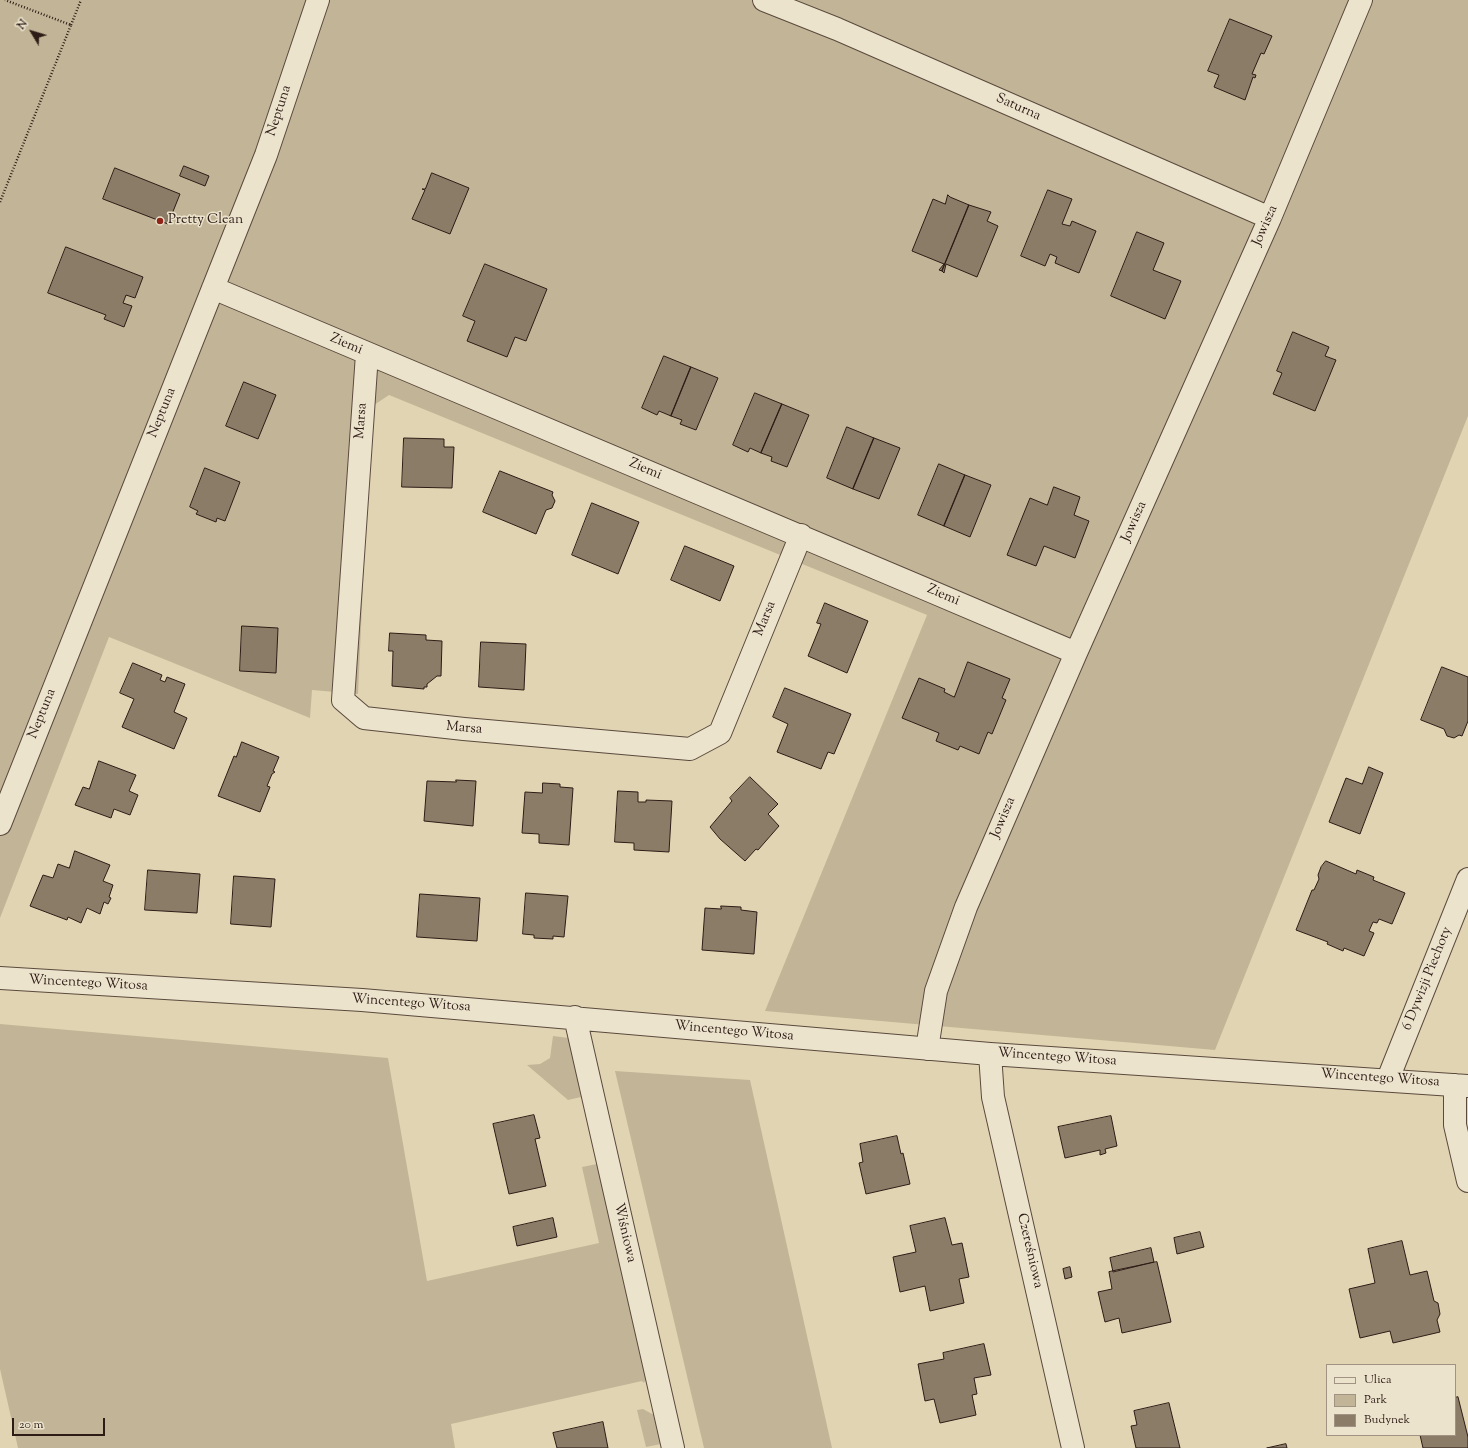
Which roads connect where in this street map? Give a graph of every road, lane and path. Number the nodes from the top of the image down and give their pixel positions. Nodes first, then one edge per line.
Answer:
1 (5, 0) edge
2 (81, 0) edge
3 (318, 0) edge
4 (764, 0) edge
5 (1361, 0) edge
6 (72, 25) junction
7 (0, 202) edge
8 (1270, 218) junction
9 (213, 288) junction
10 (367, 354) junction
11 (801, 535) junction
12 (1076, 653) junction
13 (0, 824) edge
14 (1468, 879) edge
15 (0, 978) edge
16 (575, 1017) junction
17 (927, 1049) junction
18 (990, 1054) junction
19 (1388, 1079) junction
20 (1462, 1085) edge
21 (1468, 1182) edge
22 (674, 1448) edge
23 (1073, 1448) edge

1 - 6 path
2 - 6 path
3 - 9 street, Neptuna
4 - 8 street, Saturna
5 - 8 street, Jowisza
6 - 7 path
8 - 12 street, Jowisza
9 - 10 street, Ziemi
9 - 13 street, Neptuna
10 - 11 street, Ziemi
10 - 11 street, Marsa
11 - 12 street, Ziemi
12 - 17 street, Jowisza
14 - 19 street, 6 Dywizji Piechoty
15 - 16 street, Wincentego Witosa
16 - 17 street, Wincentego Witosa
16 - 22 street, Wiśniowa
17 - 18 street, Wincentego Witosa
18 - 19 street, Wincentego Witosa
18 - 23 street, Czereśniowa
19 - 20 street, Wincentego Witosa
20 - 21 street

